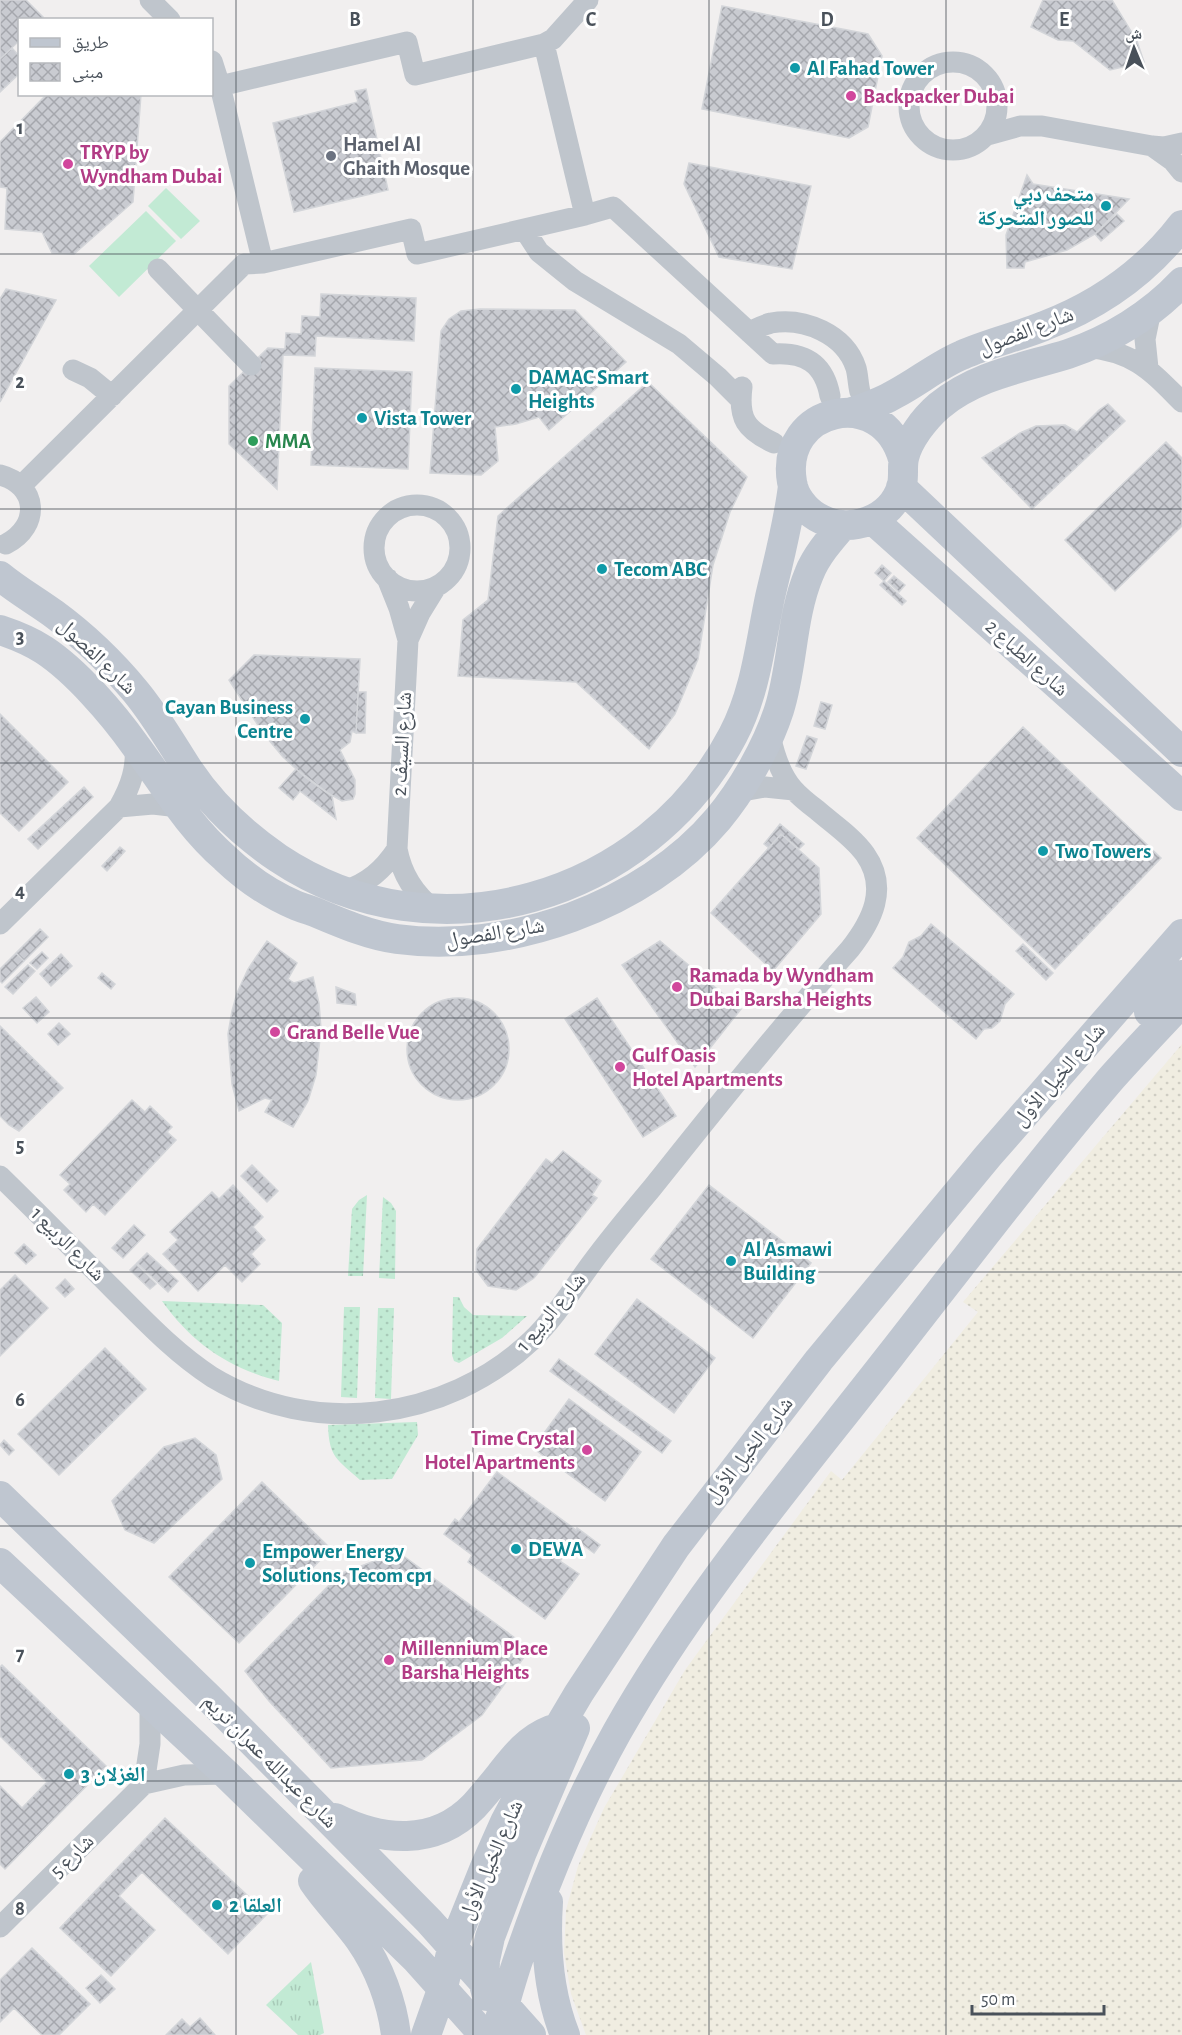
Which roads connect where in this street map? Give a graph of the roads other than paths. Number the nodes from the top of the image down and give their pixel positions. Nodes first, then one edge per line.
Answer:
1 (150, 0) edge
2 (588, 0) edge
3 (168, 18) edge
4 (544, 44) junction
5 (213, 64) edge
6 (220, 86) junction
7 (996, 93) junction
8 (1042, 126) junction
9 (988, 135) junction
10 (1182, 143) edge
11 (1152, 146) junction
12 (1182, 172) edge
13 (585, 215) junction
14 (1182, 225) edge
15 (524, 229) junction
16 (263, 263) junction
17 (158, 269) dead end
18 (1182, 282) edge
19 (198, 310) junction
20 (1151, 310) junction
21 (749, 332) junction
22 (1086, 347) junction
23 (251, 365) dead end
24 (1148, 368) junction
25 (73, 370) dead end
26 (112, 396) junction
27 (848, 400) junction
28 (1182, 402) edge
29 (774, 443) dead end
30 (902, 472) junction
31 (0, 475) edge
32 (21, 486) junction
33 (792, 486) junction
34 (873, 520) junction
35 (843, 525) junction
36 (6, 544) dead end
37 (0, 576) edge
38 (998, 576) junction
39 (387, 578) junction
40 (436, 587) junction
41 (968, 605) junction
42 (0, 630) edge
43 (408, 640) junction
44 (770, 735) junction
45 (135, 744) junction
46 (1182, 752) edge
47 (794, 790) junction
48 (737, 792) junction
49 (1181, 796) edge
50 (119, 807) junction
51 (179, 807) junction
52 (397, 849) junction
53 (344, 891) junction
54 (434, 909) junction
55 (0, 924) edge
56 (1182, 934) edge
57 (1182, 975) edge
58 (1182, 1002) edge
59 (1111, 1079) junction
60 (0, 1176) edge
61 (0, 1496) edge
62 (0, 1563) edge
63 (579, 1693) junction
64 (150, 1703) junction
65 (557, 1728) junction
66 (226, 1774) junction
67 (144, 1784) junction
68 (319, 1810) junction
69 (287, 1834) junction
70 (551, 1872) junction
71 (0, 1927) edge
72 (448, 1965) junction
73 (494, 2021) edge
74 (457, 2027) edge
75 (396, 2035) edge
76 (426, 2035) edge
77 (433, 2035) edge
78 (531, 2035) edge
79 (565, 2035) edge

1 - 3 street
2 - 4 street
4 - 6 street
4 - 13 street
5 - 6 street
6 - 16 street
7 - 8 street
7 - 9 street
7 - 9 street
8 - 9 street
8 - 11 street
10 - 11 street
11 - 12 street
13 - 15 street
13 - 21 street
14 - 27 main road, شارع الفصول
15 - 16 street
15 - 29 street
16 - 19 street
17 - 19 street
18 - 20 main road, شارع الفصول
19 - 23 street
19 - 26 street
20 - 22 main road, شارع الفصول
20 - 24 street
21 - 27 street
21 - 27 street
22 - 24 street
22 - 30 main road, شارع الفصول
24 - 28 street
25 - 26 street
26 - 32 street
27 - 30 main road
27 - 33 main road
30 - 34 main road
30 - 38 main road, شارع الطباع 2
31 - 32 street
32 - 36 street
33 - 35 main road
33 - 54 main road, شارع الفصول
34 - 35 main road
34 - 41 main road, شارع الطباع 2
35 - 44 main road, شارع الفصول
37 - 53 main road, شارع الفصول
38 - 41 main road
38 - 46 main road, شارع الطباع 2
39 - 40 street
39 - 40 street
39 - 43 street, شارع السيف 2
40 - 43 street, شارع السيف 2
41 - 49 main road, شارع الطباع 2
42 - 45 main road, شارع الفصول
43 - 52 street, شارع السيف 2
44 - 47 street, شارع الربيع 1
44 - 48 main road, شارع الفصول
45 - 50 street
45 - 51 main road, شارع الفصول
47 - 48 street
47 - 60 street, شارع الربيع 1
48 - 51 main road, شارع الفصول
50 - 51 street
50 - 55 street
52 - 53 street
52 - 54 street, شارع السيف 2
53 - 54 main road, شارع الفصول
56 - 63 main road, شارع الخيل الأول
57 - 59 main road
58 - 59 main road, شارع الخيل الأول
59 - 70 main road, شارع الخيل الأول
61 - 68 main road, شارع عبدالله عمران تريم
62 - 64 main road, شارع عبدالله عمران تريم
63 - 65 main road, شارع الخيل الأول
63 - 73 main road
64 - 66 main road, شارع عبدالله عمران تريم
64 - 67 street
65 - 68 main road
65 - 72 main road, شارع الخيل الأول
66 - 67 street
66 - 69 main road, شارع عبدالله عمران تريم
67 - 71 street, شارع 5
68 - 72 main road, شارع عبدالله عمران تريم
69 - 72 main road, شارع عبدالله عمران تريم
69 - 75 main road
70 - 73 main road, شارع الخيل الأول
70 - 79 main road
72 - 73 main road, شارع عبدالله عمران تريم
72 - 74 main road, شارع عبدالله عمران تريم
72 - 76 main road, شارع الخيل الأول
73 - 74 main road, شارع عبدالله عمران تريم
73 - 78 main road, شارع عبدالله عمران تريم
74 - 77 main road

